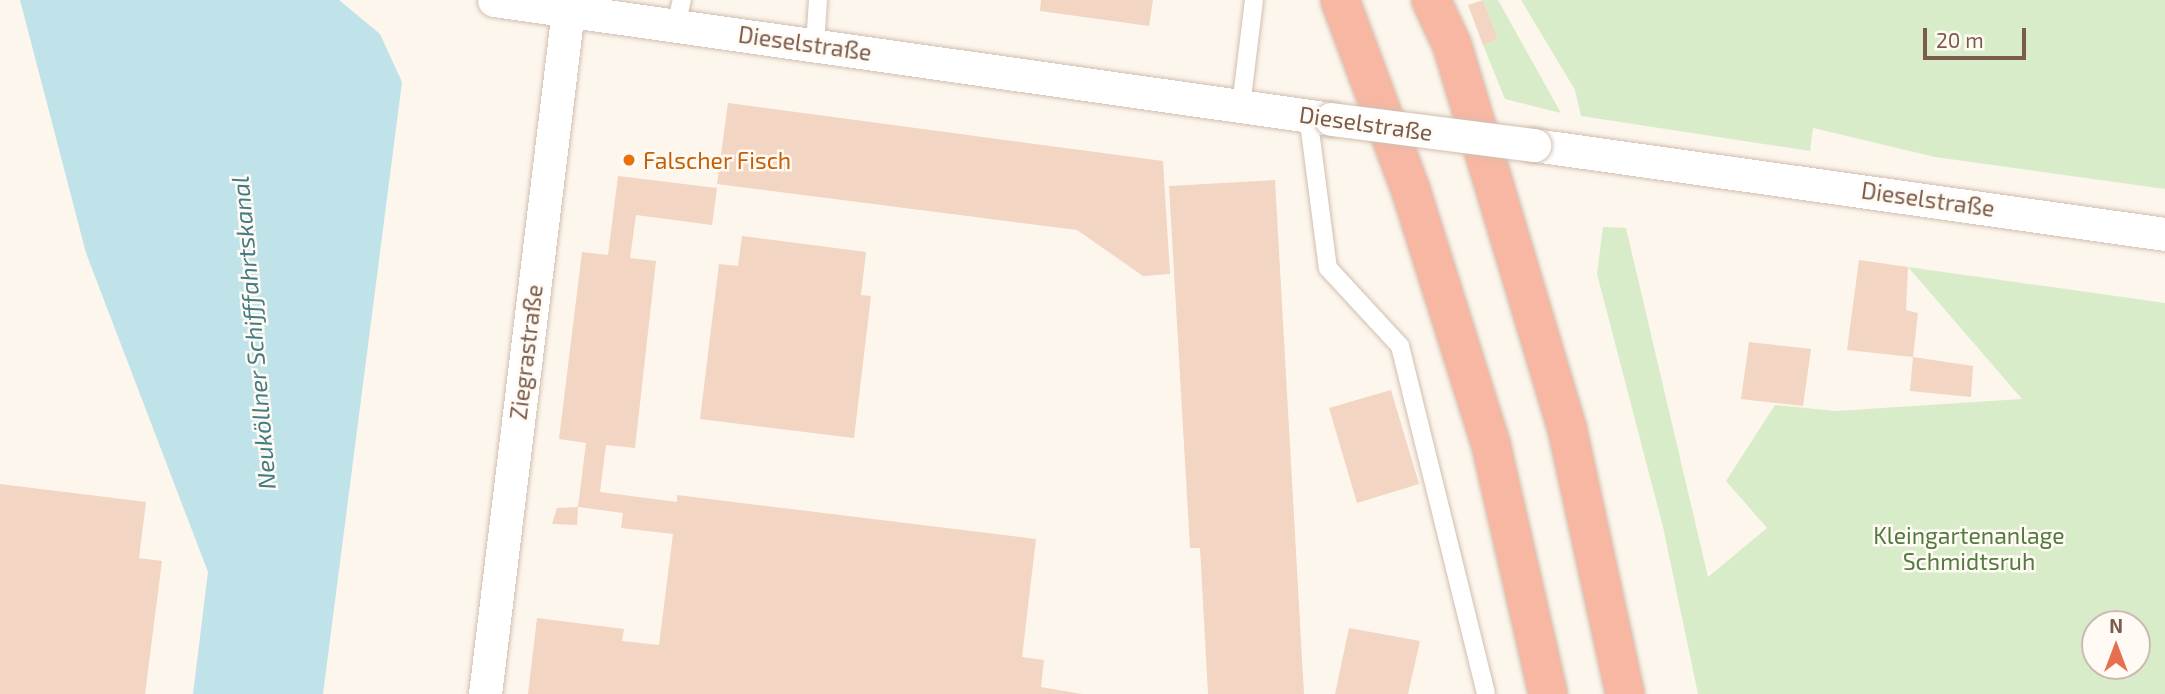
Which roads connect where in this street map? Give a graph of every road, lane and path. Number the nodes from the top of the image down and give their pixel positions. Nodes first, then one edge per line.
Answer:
1 (495, 0) edge
2 (818, 0) edge
3 (1254, 0) edge
4 (1340, 0) edge
5 (1431, 0) edge
6 (570, 5) edge
7 (631, 9) edge
8 (679, 12) edge
9 (815, 44) junction
10 (1241, 106) junction
11 (1320, 117) junction
12 (2165, 234) edge
13 (485, 694) edge
14 (1486, 694) edge
15 (1548, 694) edge
16 (1625, 694) edge

1 - 6 street, Dieselstraße
2 - 9 lane
3 - 10 lane
4 - 15 highway
5 - 16 highway
6 - 7 street, Dieselstraße
6 - 13 street, Ziegrastraße
7 - 8 street, Dieselstraße
8 - 9 street, Dieselstraße
9 - 10 street, Dieselstraße
10 - 11 street, Dieselstraße
11 - 12 street, Dieselstraße, bridge
11 - 14 lane

